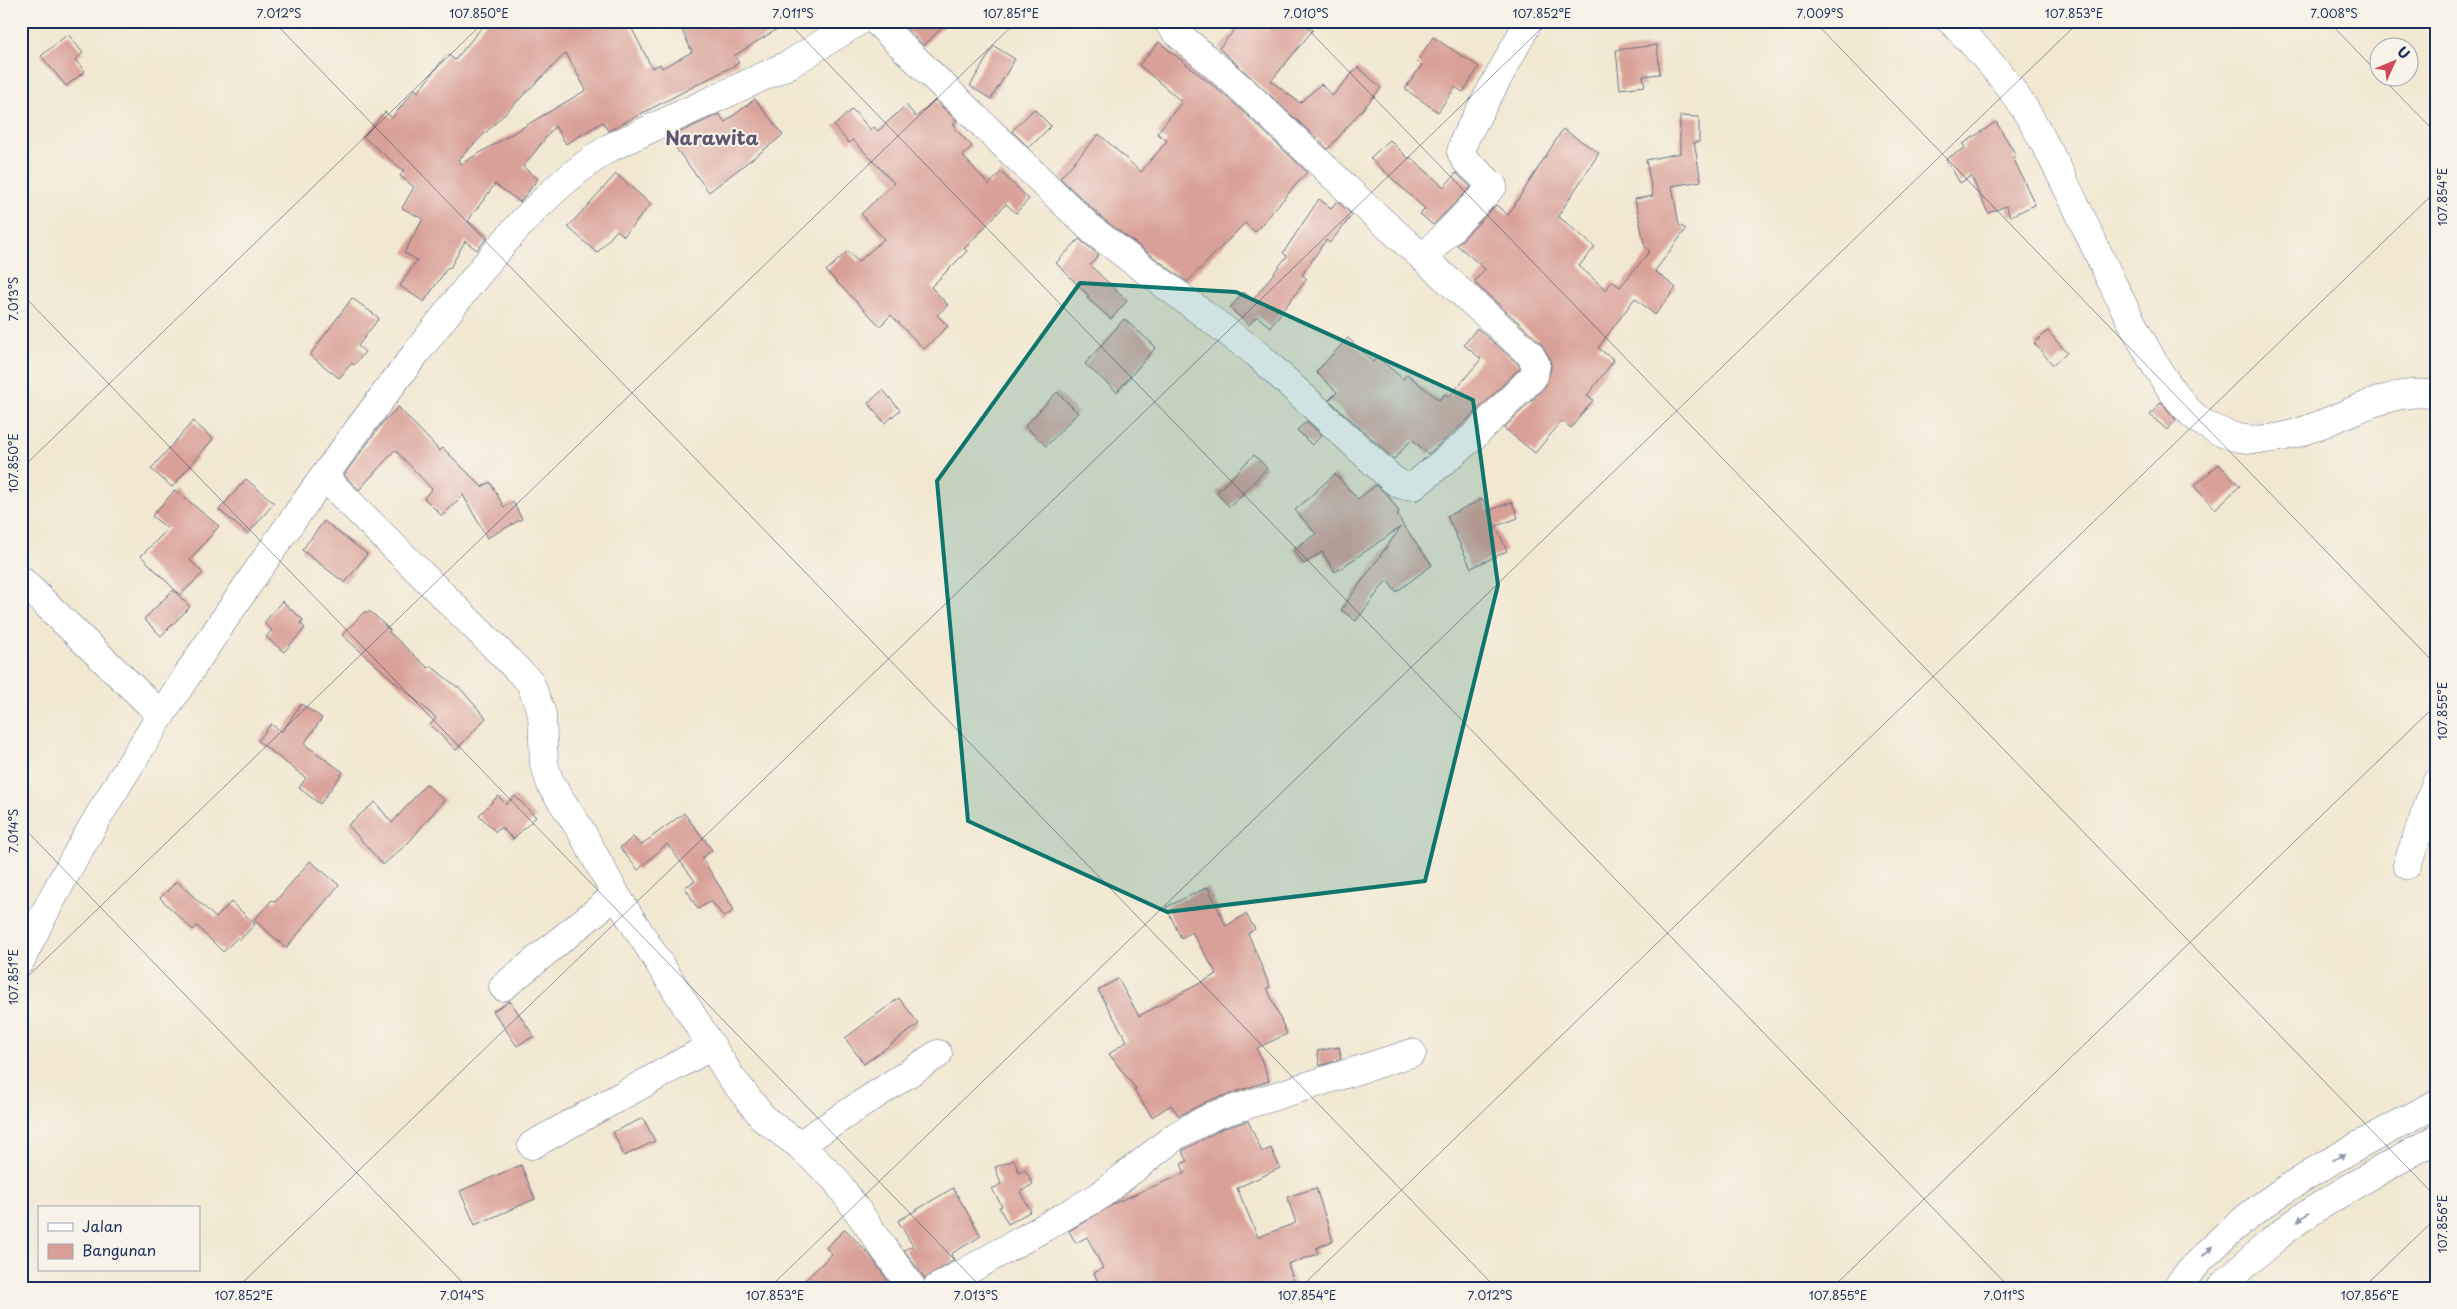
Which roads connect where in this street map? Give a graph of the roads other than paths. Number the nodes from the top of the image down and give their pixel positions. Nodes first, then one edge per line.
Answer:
1 (859, 21) edge
2 (876, 21) edge
3 (1167, 21) edge
4 (1529, 21) edge
5 (1951, 21) edge
6 (1422, 258) junction
7 (2436, 395) edge
8 (324, 477) junction
9 (21, 580) edge
10 (161, 715) junction
11 (2436, 783) edge
12 (2407, 865) dead end
13 (616, 895) junction
14 (21, 960) edge
15 (503, 987) dead end
16 (712, 1046) junction
17 (1412, 1053) dead end
18 (938, 1054) dead end
19 (2436, 1104) edge
20 (2436, 1140) edge
21 (532, 1145) dead end
22 (799, 1145) junction
23 (912, 1288) edge
24 (938, 1288) edge
25 (2176, 1288) edge
26 (2221, 1288) edge

1 - 8 street
2 - 6 street
3 - 6 street
4 - 6 street
5 - 7 street
8 - 10 street
8 - 13 street
9 - 10 street
10 - 14 street
11 - 12 street
13 - 15 street
13 - 16 street
16 - 21 street
16 - 22 street
17 - 24 street
18 - 22 street
25 -> 19 street
20 -> 26 street
22 - 23 street

